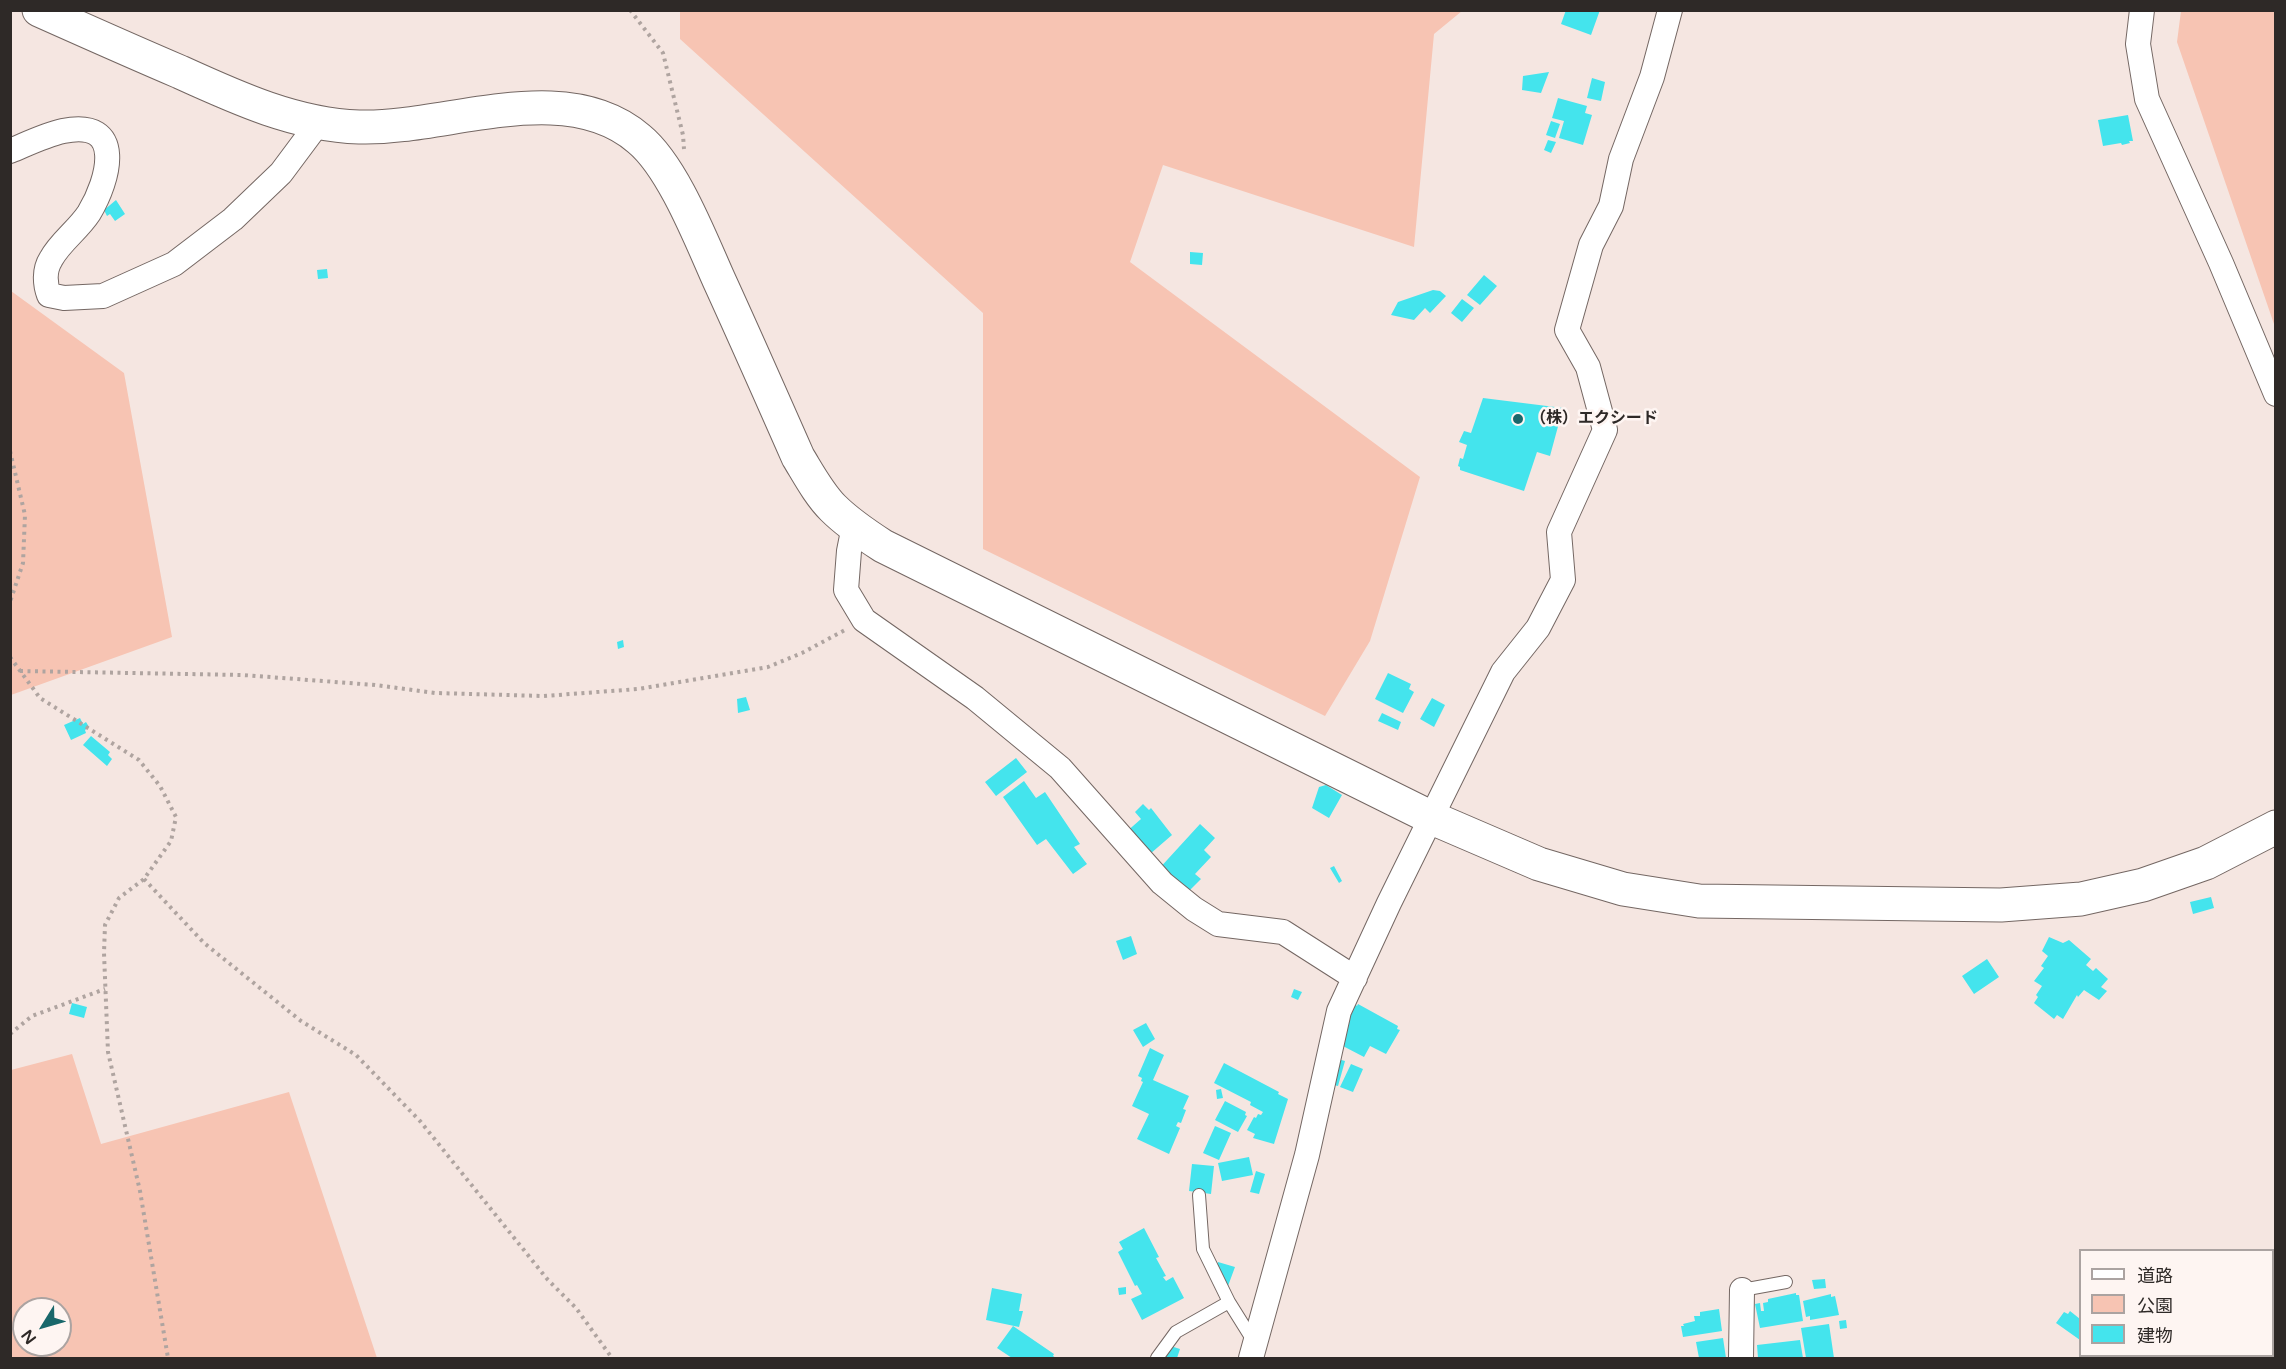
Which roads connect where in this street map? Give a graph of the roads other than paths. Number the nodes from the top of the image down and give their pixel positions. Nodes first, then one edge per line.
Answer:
1 (39, 10) edge
2 (1670, 10) edge
3 (2142, 10) edge
4 (319, 122) junction
5 (10, 151) edge
6 (2276, 394) edge
7 (854, 526) junction
8 (1432, 818) junction
9 (2276, 827) edge
10 (1355, 978) junction
11 (1199, 1195) dead end
12 (1786, 1282) dead end
13 (1742, 1290) joint
14 (1229, 1302) junction
15 (1253, 1351) edge
16 (1157, 1359) edge
17 (1741, 1359) edge

1 - 4 street
2 - 8 street
3 - 6 street
4 - 5 street
4 - 7 street
7 - 8 street
7 - 10 street
8 - 9 street
8 - 10 street
10 - 15 street
11 - 14 lane
12 - 13 lane
13 - 17 street
14 - 15 lane
14 - 16 lane

